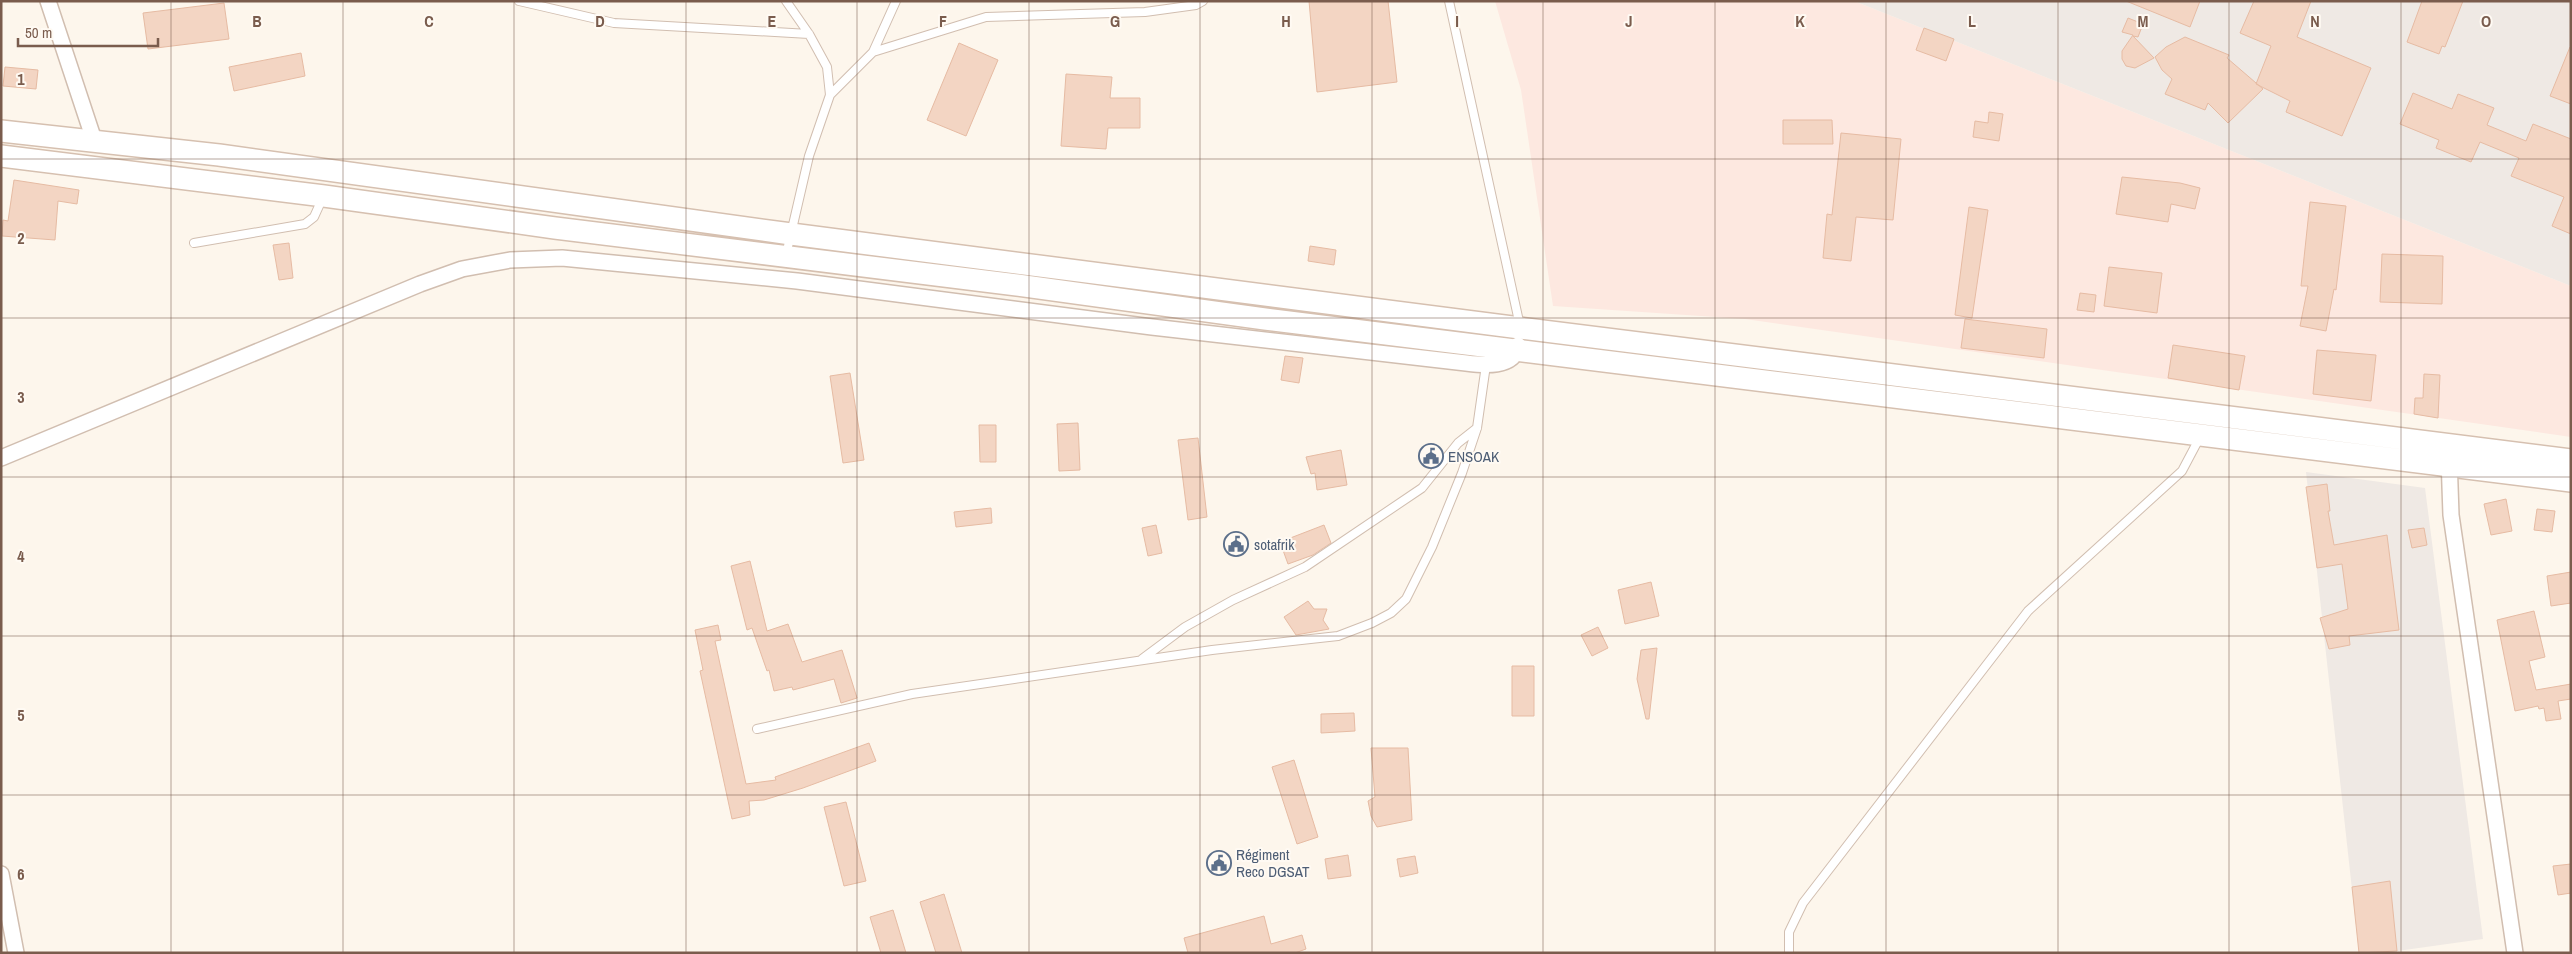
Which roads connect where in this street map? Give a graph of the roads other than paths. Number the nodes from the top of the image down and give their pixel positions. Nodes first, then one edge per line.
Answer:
1 (48, 1) edge
2 (519, 1) edge
3 (786, 1) edge
4 (896, 1) edge
5 (1203, 1) edge
6 (1449, 1) edge
7 (810, 34) junction
8 (873, 52) junction
9 (830, 94) junction
10 (1, 131) edge
11 (94, 140) junction
12 (1, 156) edge
13 (324, 196) junction
14 (791, 234) junction
15 (194, 242) dead end
16 (786, 256) junction
17 (1520, 328) junction
18 (1518, 350) junction
19 (1486, 365) junction
20 (1477, 428) junction
21 (2200, 437) junction
22 (2449, 444) junction
23 (1, 458) edge
24 (2571, 460) edge
25 (2449, 465) junction
26 (2571, 481) edge
27 (1141, 660) junction
28 (757, 729) dead end
29 (1, 874) edge
30 (16, 953) edge
31 (1789, 953) edge
32 (2516, 953) edge

1 - 11 street
2 - 7 lane
3 - 7 lane
4 - 8 lane
5 - 8 lane
6 - 17 lane
7 - 9 lane
8 - 9 lane
9 - 14 lane
10 - 11 street
11 - 14 street
12 - 13 street
13 - 15 lane
13 - 16 street
14 - 16 lane
14 - 17 street
16 - 18 street
17 - 18 street
17 - 22 street
18 - 19 street
18 - 21 street
19 - 20 lane
19 - 23 street
20 - 27 lane
20 - 27 lane
21 - 25 street
21 - 31 lane
22 - 24 street
22 - 25 street
25 - 26 street
25 - 32 street
27 - 28 lane
29 - 30 street

